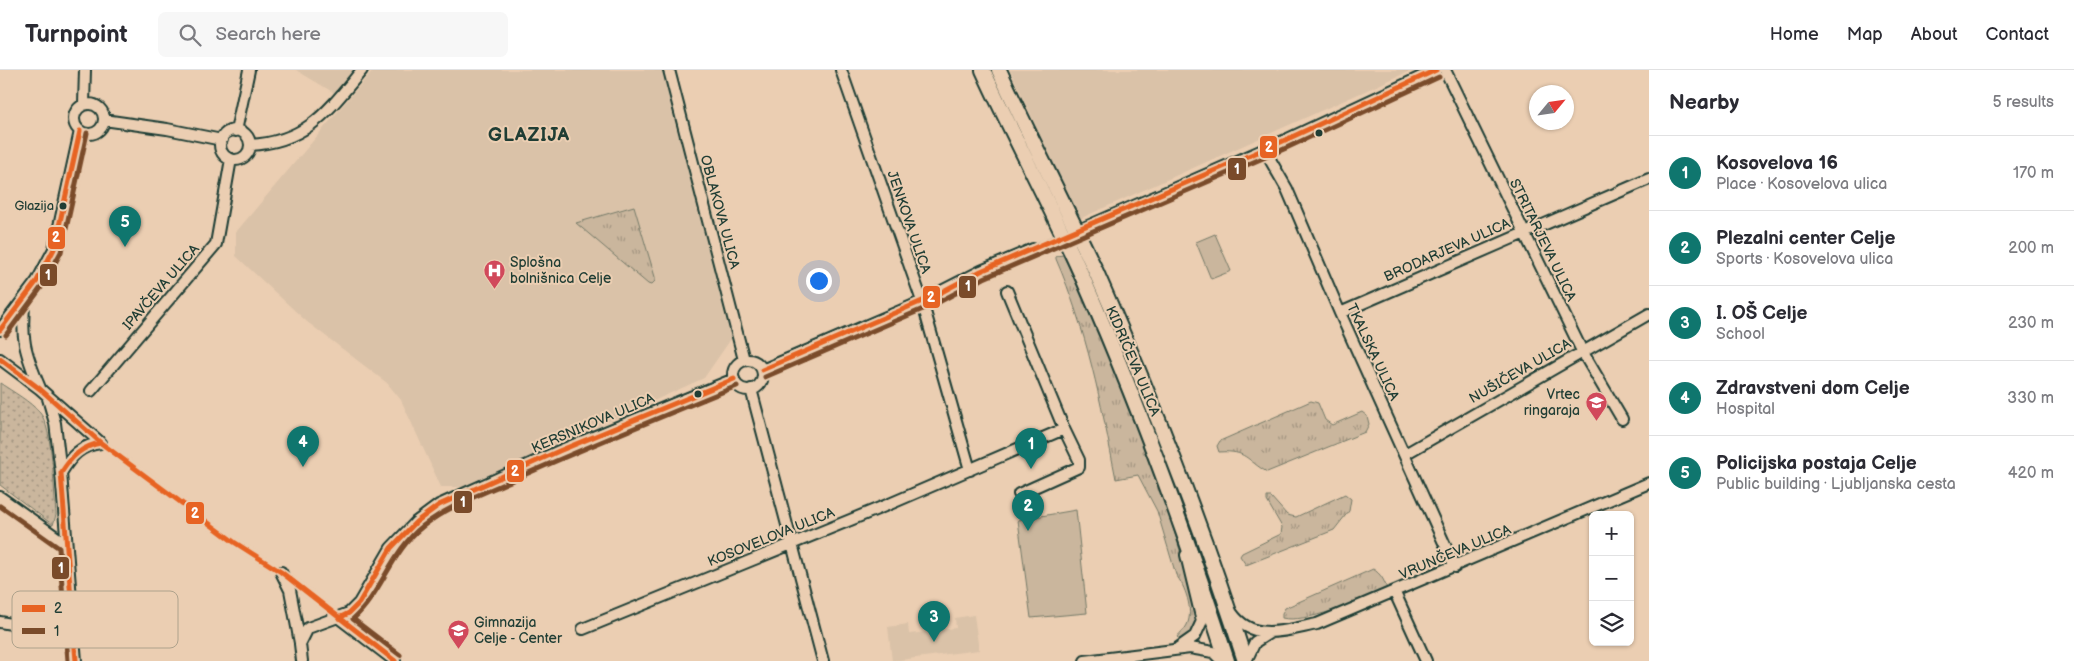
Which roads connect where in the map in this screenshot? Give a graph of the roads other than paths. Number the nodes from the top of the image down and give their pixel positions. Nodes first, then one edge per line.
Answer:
1 (85, 70) edge
2 (249, 70) edge
3 (362, 70) edge
4 (669, 70) edge
5 (841, 70) edge
6 (983, 70) edge
7 (1000, 70) edge
8 (1436, 70) edge
9 (1444, 70) edge
10 (84, 104) junction
11 (104, 120) junction
12 (236, 130) junction
13 (80, 131) junction
14 (222, 140) junction
15 (250, 145) junction
16 (1264, 149) junction
17 (231, 159) junction
18 (1649, 178) edge
19 (1086, 227) dead end
20 (1523, 232) junction
21 (1033, 249) tunnel mouth
22 (1007, 291) dead end
23 (25, 296) junction
24 (922, 301) junction
25 (1340, 313) junction
26 (1649, 314) edge
27 (0, 330) edge
28 (1582, 351) junction
29 (0, 359) edge
30 (744, 360) junction
31 (762, 370) junction
32 (734, 379) junction
33 (751, 389) junction
34 (91, 391) dead end
35 (44, 392) junction
36 (1622, 419) dead end
37 (1064, 429) junction
38 (1405, 454) junction
39 (970, 470) junction
40 (61, 473) junction
41 (1649, 484) edge
42 (1019, 494) dead end
43 (0, 497) edge
44 (1182, 524) junction
45 (792, 543) junction
46 (66, 544) junction
47 (1455, 567) junction
48 (281, 572) dead end
49 (70, 591) edge
50 (1395, 593) junction
51 (1225, 598) junction
52 (339, 618) junction
53 (583, 629) dead end
54 (1268, 633) junction
55 (300, 644) junction
56 (75, 648) edge
57 (1178, 648) junction
58 (76, 661) edge
59 (302, 661) edge
60 (395, 661) edge
61 (823, 661) edge
62 (1085, 661) edge
63 (1222, 661) edge
64 (1227, 661) edge
65 (1245, 661) edge
66 (1426, 661) edge

1 - 10 street
2 - 12 street
3 - 15 street
4 - 30 street, OBLAKOVA ULICA
5 - 24 street, JENKOVA ULICA
6 - 44 main road, KIDRIČEVA ULICA
7 - 51 main road, KIDRIČEVA ULICA
8 - 16 street
9 - 20 street, STRITARJEVA ULICA
10 - 11 street
10 - 13 street
11 - 13 street
11 - 14 street
12 - 14 street
12 - 15 street
13 - 23 street
14 - 17 street
15 - 17 street
16 - 19 street
16 - 25 street, TKALSKA ULICA
17 - 34 street, IPAVČEVA ULICA
18 - 20 street, BRODARJEVA ULICA
20 - 25 street, BRODARJEVA ULICA
20 - 28 street, STRITARJEVA ULICA
21 - 24 street
22 - 37 street
23 - 27 street
23 - 35 street
24 - 31 street
24 - 39 street, JENKOVA ULICA
25 - 38 street, TKALSKA ULICA
26 - 28 street, NUŠIČEVA ULICA
28 - 36 street, STRITARJEVA ULICA
28 - 38 street, NUŠIČEVA ULICA
29 - 35 street
30 - 31 street
30 - 32 street
31 - 33 street
32 - 33 street
32 - 52 street, KERSNIKOVA ULICA
33 - 45 street
35 - 40 street
35 - 40 street
37 - 39 street, KOSOVELOVA ULICA
37 - 42 street
38 - 47 street, TKALSKA ULICA
39 - 45 street, KOSOVELOVA ULICA
40 - 46 street
41 - 47 street, VRUNČEVA ULICA
43 - 46 street
44 - 57 street
44 - 64 main road, KIDRIČEVA ULICA
45 - 53 street, KOSOVELOVA ULICA
45 - 61 street
46 - 49 street
47 - 50 street, VRUNČEVA ULICA
48 - 55 street
50 - 54 street, VRUNČEVA ULICA
50 - 66 street
51 - 54 street, VRUNČEVA ULICA
51 - 65 main road, KIDRIČEVA ULICA
52 - 55 street, KERSNIKOVA ULICA
52 - 60 street
54 - 65 street
55 - 59 street
56 - 58 street
57 - 62 street
57 - 63 street

